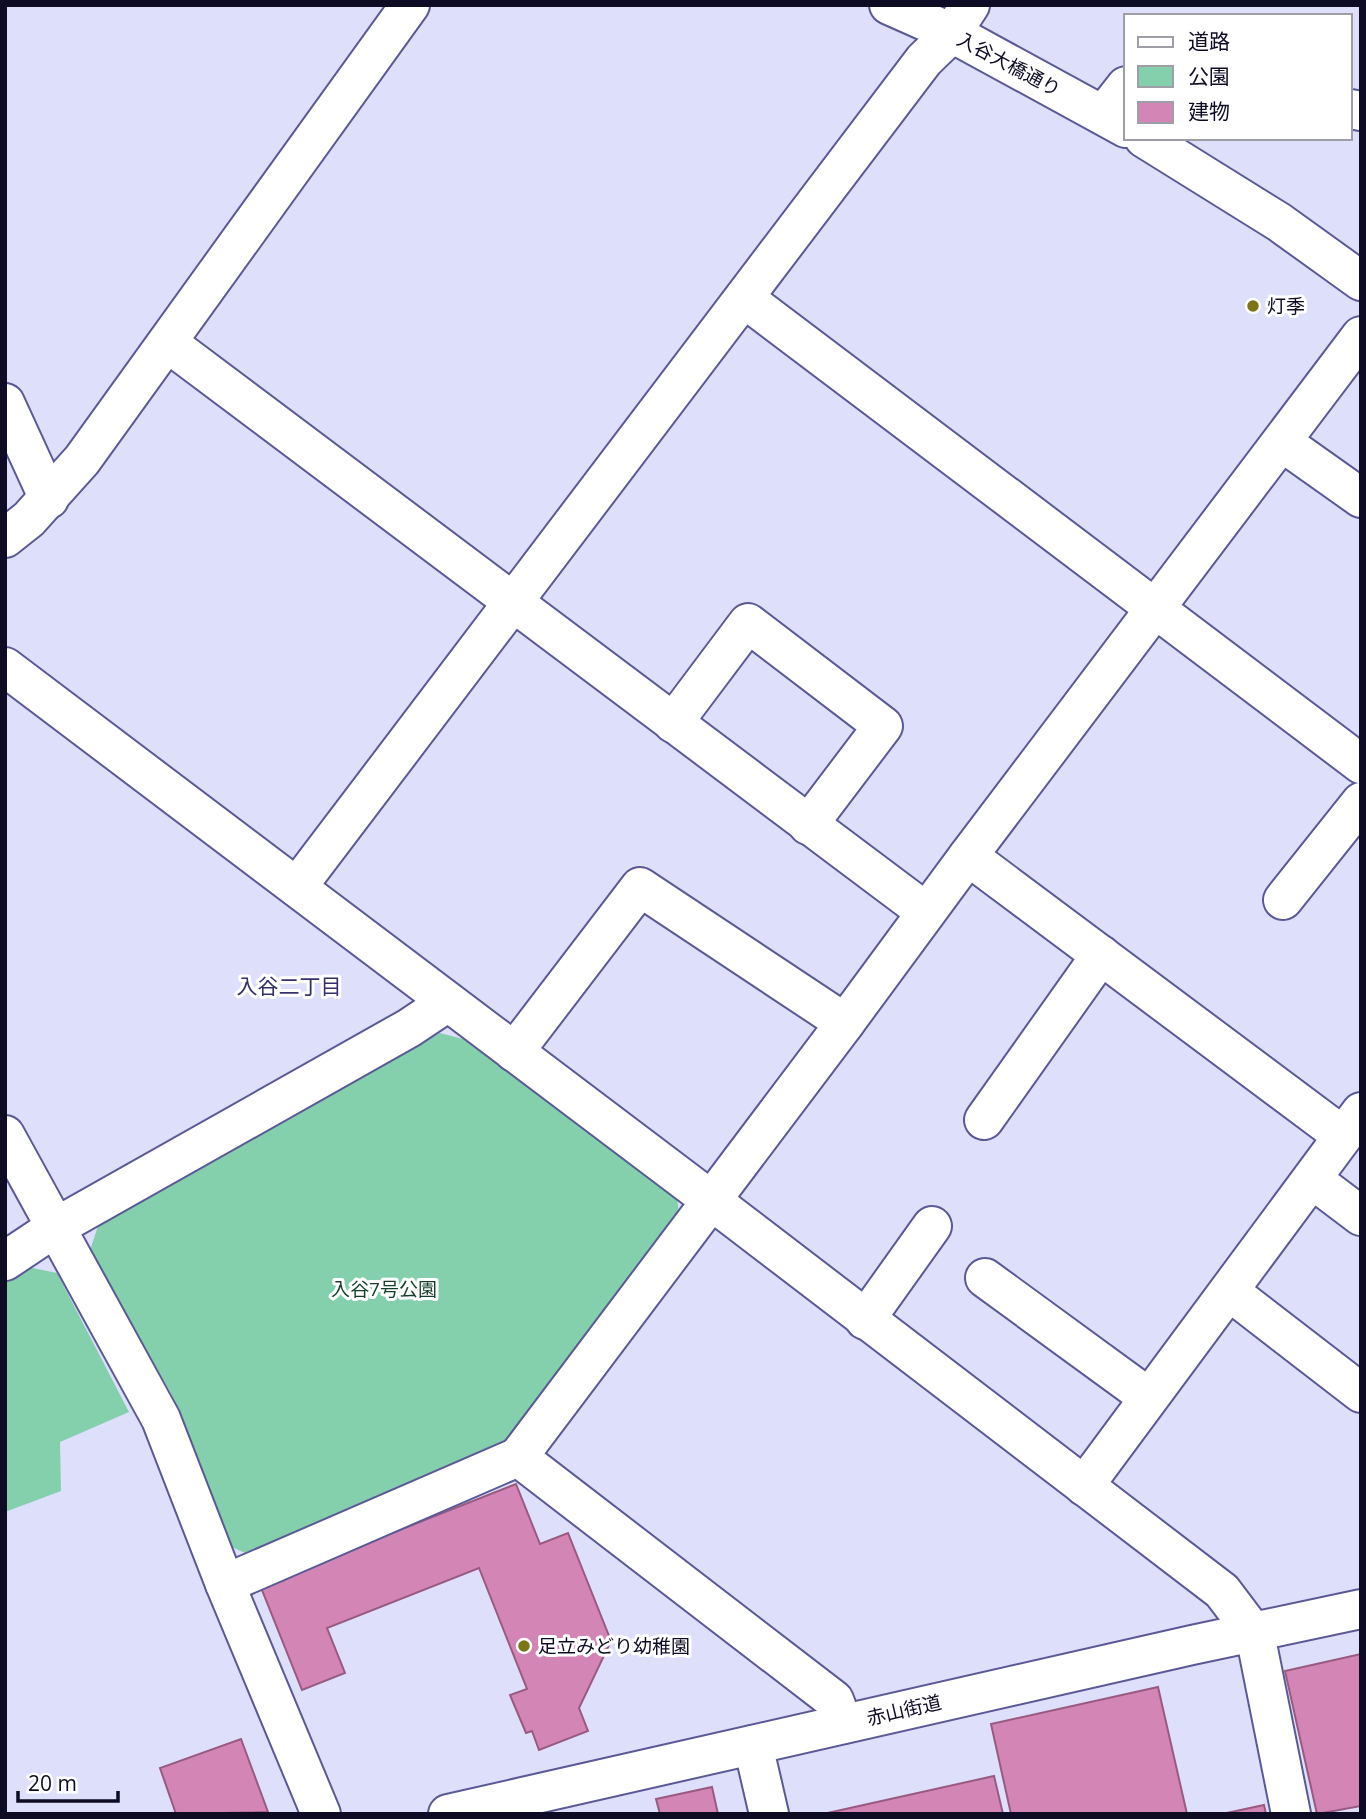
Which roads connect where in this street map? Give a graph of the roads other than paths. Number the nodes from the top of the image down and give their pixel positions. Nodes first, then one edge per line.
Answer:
1 (410, 5) edge
2 (907, 9) edge
3 (961, 19) edge
4 (924, 60) junction
5 (1119, 109) edge
6 (1147, 140) edge
7 (1361, 281) edge
8 (744, 298) junction
9 (1361, 336) edge
10 (168, 343) junction
11 (5, 403) edge
12 (1282, 442) junction
13 (1361, 498) edge
14 (49, 499) junction
15 (5, 538) edge
16 (512, 602) junction
17 (1155, 608) junction
18 (5, 667) edge
19 (673, 723) junction
20 (1361, 764) edge
21 (1361, 802) edge
22 (808, 825) junction
23 (968, 856) junction
24 (297, 887) junction
25 (1283, 900) dead end
26 (926, 912) junction
27 (1101, 955) junction
28 (448, 1002) junction
29 (845, 1023) junction
30 (514, 1052) junction
31 (984, 1119) dead end
32 (1352, 1124) edge
33 (5, 1135) edge
34 (1312, 1179) junction
35 (712, 1201) junction
36 (1361, 1216) edge
37 (932, 1226) dead end
38 (56, 1227) junction
39 (5, 1261) edge
40 (985, 1278) dead end
41 (1229, 1291) junction
42 (865, 1320) junction
43 (1361, 1393) edge
44 (1148, 1397) junction
45 (518, 1457) junction
46 (1084, 1486) junction
47 (225, 1584) junction
48 (1361, 1609) edge
49 (1252, 1632) junction
50 (843, 1724) junction
51 (753, 1745) junction
52 (321, 1814) edge
53 (449, 1814) edge
54 (768, 1814) edge
55 (1291, 1814) edge

1 - 10 street
2 - 3 street, 入谷大橋通り
2 - 4 street
3 - 4 street
3 - 5 street, 入谷大橋通り
4 - 8 street
6 - 7 street
8 - 16 street
8 - 17 street
9 - 12 street
10 - 14 street
10 - 16 street
11 - 14 street
12 - 13 street
12 - 17 street
14 - 15 street
16 - 19 street
16 - 24 street
17 - 20 street
17 - 23 street
18 - 24 street
19 - 22 street
19 - 22 street
21 - 25 street
22 - 26 street
23 - 26 street
23 - 27 street
24 - 28 street
26 - 29 street
27 - 31 street
27 - 32 street
28 - 30 street
28 - 38 street
29 - 30 street
29 - 35 street
30 - 35 street
32 - 34 street
33 - 38 street
34 - 36 street
34 - 41 street
35 - 42 street
35 - 45 street
37 - 42 street
38 - 39 street
38 - 47 street
40 - 44 street
41 - 43 street
41 - 44 street
42 - 46 street
44 - 46 street
45 - 47 street
45 - 50 street
46 - 49 street
47 - 52 street
48 - 49 street, 赤山街道
49 - 50 street, 赤山街道
49 - 55 street
50 - 51 street, 赤山街道
51 - 53 street, 赤山街道
51 - 54 street

